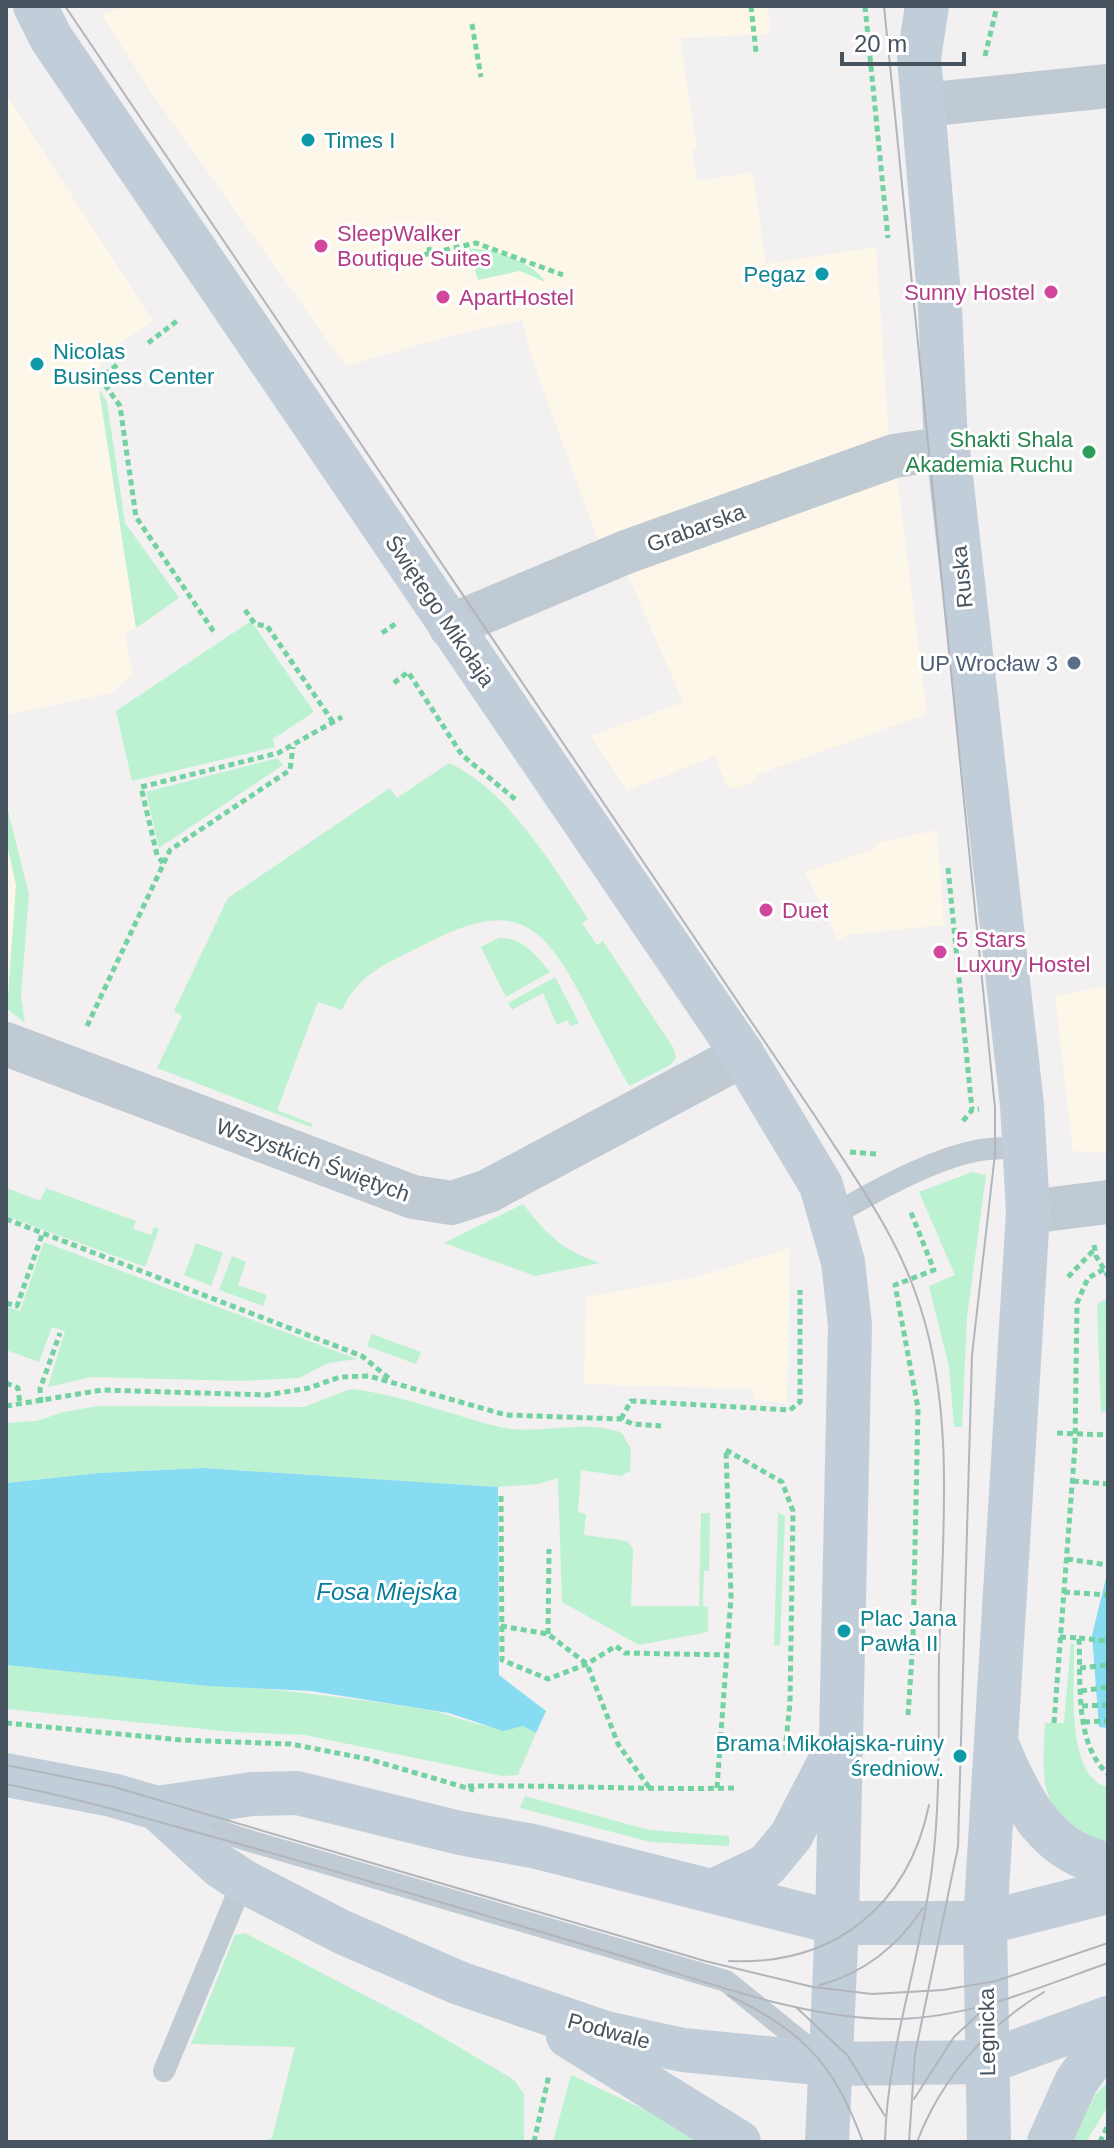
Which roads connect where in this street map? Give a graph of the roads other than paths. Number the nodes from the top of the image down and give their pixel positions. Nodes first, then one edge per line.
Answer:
1 (912, 6) edge
2 (927, 6) edge
3 (36, 9) edge
4 (919, 58) junction
5 (1108, 86) edge
6 (923, 105) junction
7 (948, 448) junction
8 (450, 626) junction
9 (6, 1044) edge
10 (743, 1055) junction
11 (1024, 1147) junction
12 (1108, 1202) edge
13 (1028, 1212) junction
14 (831, 1216) junction
15 (995, 1739) junction
16 (841, 1741) junction
17 (6, 1775) edge
18 (157, 1808) junction
19 (1108, 1864) edge
20 (243, 1881) junction
21 (713, 1891) junction
22 (1108, 1892) edge
23 (837, 1923) junction
24 (985, 1923) junction
25 (508, 2000) junction
26 (1108, 2018) edge
27 (1108, 2037) edge
28 (987, 2062) junction
29 (828, 2064) junction
30 (164, 2071) dead end
31 (739, 2142) edge
32 (827, 2142) edge
33 (989, 2142) edge
34 (1049, 2142) edge

1 - 4 main road
2 - 4 main road, Ruska
3 - 8 main road, Świętego Mikołaja
4 - 6 main road, Ruska
5 - 6 street
6 - 7 main road, Ruska
7 - 8 street, Grabarska
7 - 11 main road, Ruska
8 - 10 main road, Świętego Mikołaja
9 - 10 street, Wszystkich Świętych
10 - 14 main road, Świętego Mikołaja
11 - 13 main road
11 - 14 lane
12 - 13 street
13 - 15 main road
14 - 16 main road
15 - 19 main road
15 - 24 main road
16 - 21 main road
16 - 23 main road
17 - 18 main road, Podwale
18 - 20 main road, Podwale
18 - 21 main road, Podwale
18 - 29 lane
20 - 25 main road, Podwale
20 - 30 lane
21 - 23 main road, Podwale
22 - 24 main road, Podwale
23 - 24 main road, Podwale
23 - 29 main road
24 - 28 main road, Legnicka
25 - 29 main road, Podwale
25 - 31 main road
26 - 28 main road, Podwale
27 - 34 main road
28 - 29 main road, Podwale
28 - 33 main road, Legnicka
29 - 32 main road

